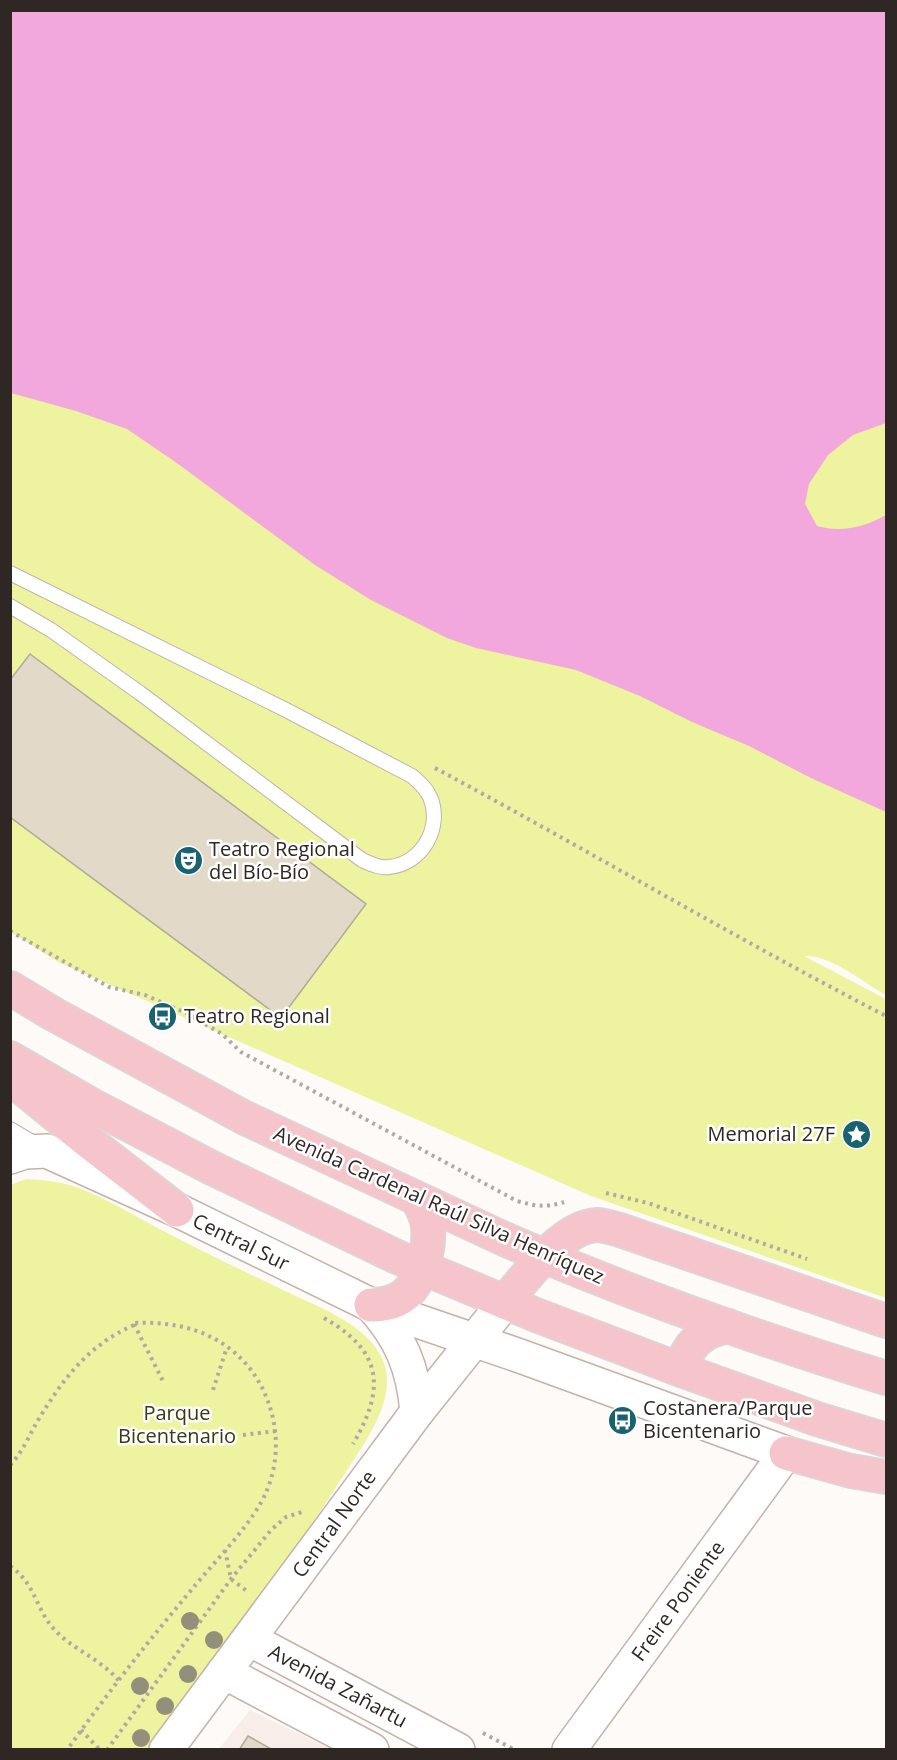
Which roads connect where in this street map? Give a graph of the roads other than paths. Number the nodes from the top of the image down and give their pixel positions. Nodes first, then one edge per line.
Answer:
1 (10, 573) edge
2 (10, 606) edge
3 (10, 988) edge
4 (10, 1058) edge
5 (10, 1078) edge
6 (10, 1129) edge
7 (47, 1151) junction
8 (10, 1157) edge
9 (418, 1200) junction
10 (177, 1210) junction
11 (543, 1256) junction
12 (421, 1267) junction
13 (505, 1302) junction
14 (371, 1305) junction
15 (886, 1321) edge
16 (728, 1326) junction
17 (473, 1341) junction
18 (681, 1370) junction
19 (886, 1378) edge
20 (417, 1412) junction
21 (886, 1440) edge
22 (786, 1452) junction
23 (886, 1477) edge
24 (249, 1639) junction
25 (224, 1672) junction
26 (166, 1749) edge
27 (372, 1749) edge
28 (458, 1749) edge
29 (569, 1749) edge

1 - 2 lane
3 - 9 main road, Avenida Cardenal Raúl Silva Henríquez
4 - 12 main road
5 - 10 main road
6 - 7 lane
7 - 8 street
7 - 10 street, Central Sur
9 - 11 main road, Avenida Cardenal Raúl Silva Henríquez
9 - 12 main road
10 - 14 street, Central Sur
11 - 13 main road
11 - 15 main road
11 - 16 main road, Avenida Cardenal Raúl Silva Henríquez
12 - 13 main road
12 - 14 main road
13 - 17 street, Central Norte
13 - 18 main road
14 - 17 street, Central Sur
14 - 20 street
16 - 18 main road
16 - 19 main road, Avenida Cardenal Raúl Silva Henríquez
17 - 20 street, Central Norte
17 - 22 street, Central Sur
18 - 21 main road
20 - 24 street, Central Norte
22 - 23 main road
22 - 29 street, Freire Poniente
24 - 25 street, Central Norte
24 - 28 street, Avenida Zañartu
25 - 26 street, Central Norte
25 - 27 street, Avenida Zañartu

